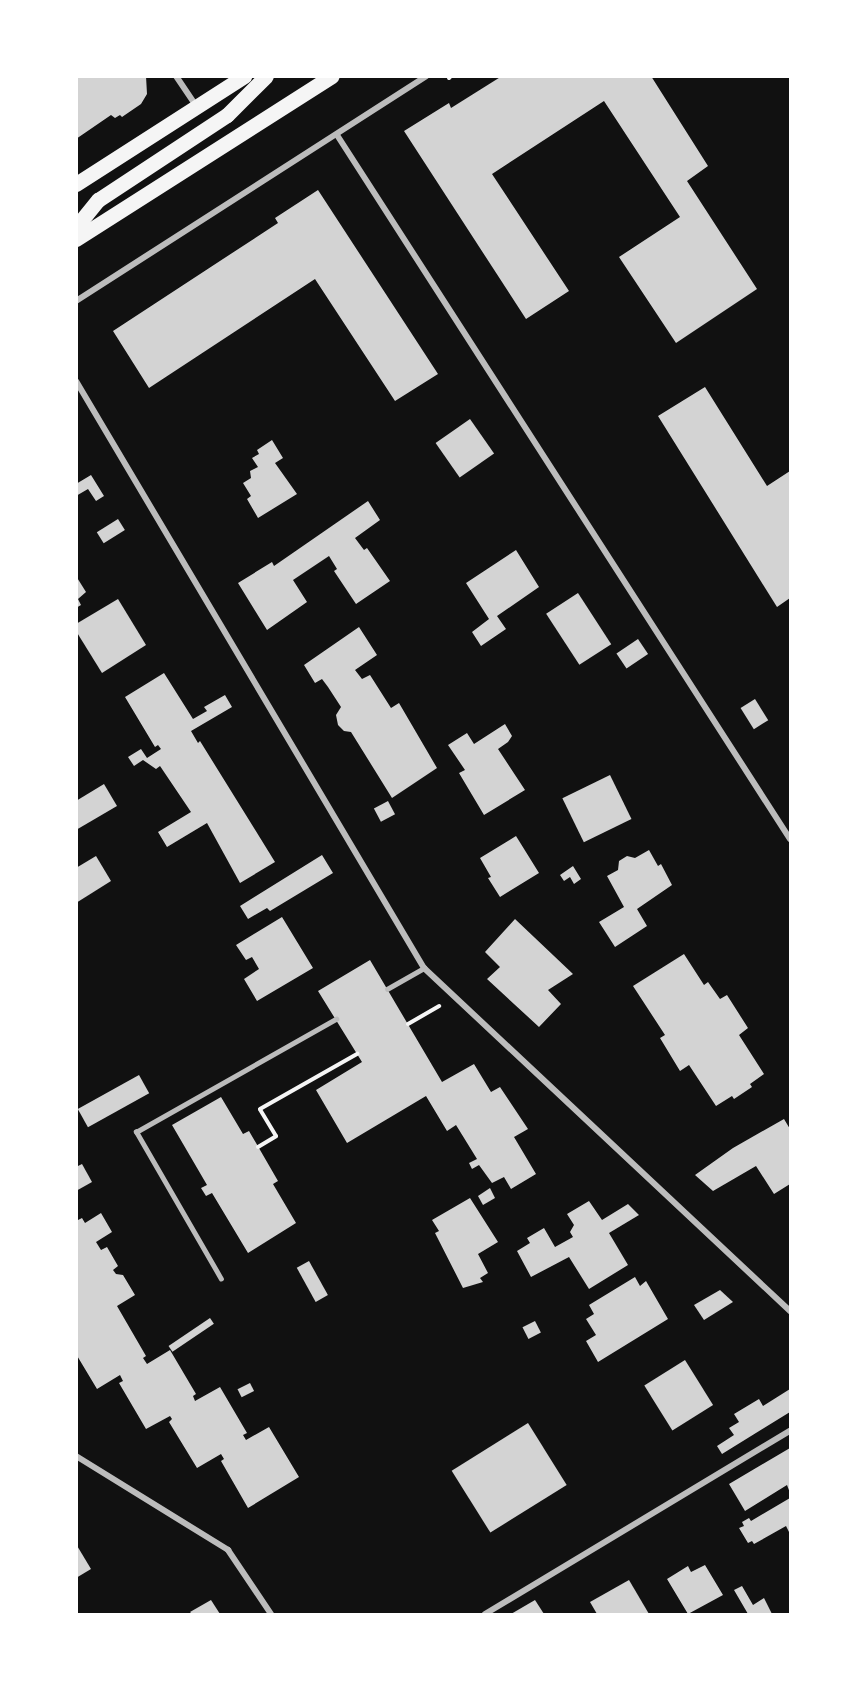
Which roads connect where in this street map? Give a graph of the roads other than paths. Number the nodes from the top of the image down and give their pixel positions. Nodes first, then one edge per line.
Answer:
1 (176, 76) edge
2 (244, 76) edge
3 (266, 76) edge
4 (332, 76) edge
5 (426, 76) edge
6 (196, 106) junction
7 (337, 135) junction
8 (76, 184) edge
9 (76, 227) edge
10 (76, 239) edge
11 (76, 301) edge
12 (76, 381) edge
13 (790, 839) edge
14 (424, 968) junction
15 (387, 989) dead end
16 (336, 1019) dead end
17 (221, 1279) dead end
18 (790, 1311) edge
19 (790, 1431) edge
20 (76, 1456) edge
21 (271, 1614) edge
22 (485, 1614) edge

1 - 6 street
2 - 6 main road
3 - 9 main road
4 - 10 main road
5 - 7 street
6 - 8 main road
7 - 11 street
7 - 13 street
12 - 14 street
14 - 15 lane
14 - 18 street
16 - 17 lane
19 - 22 street
20 - 21 street

